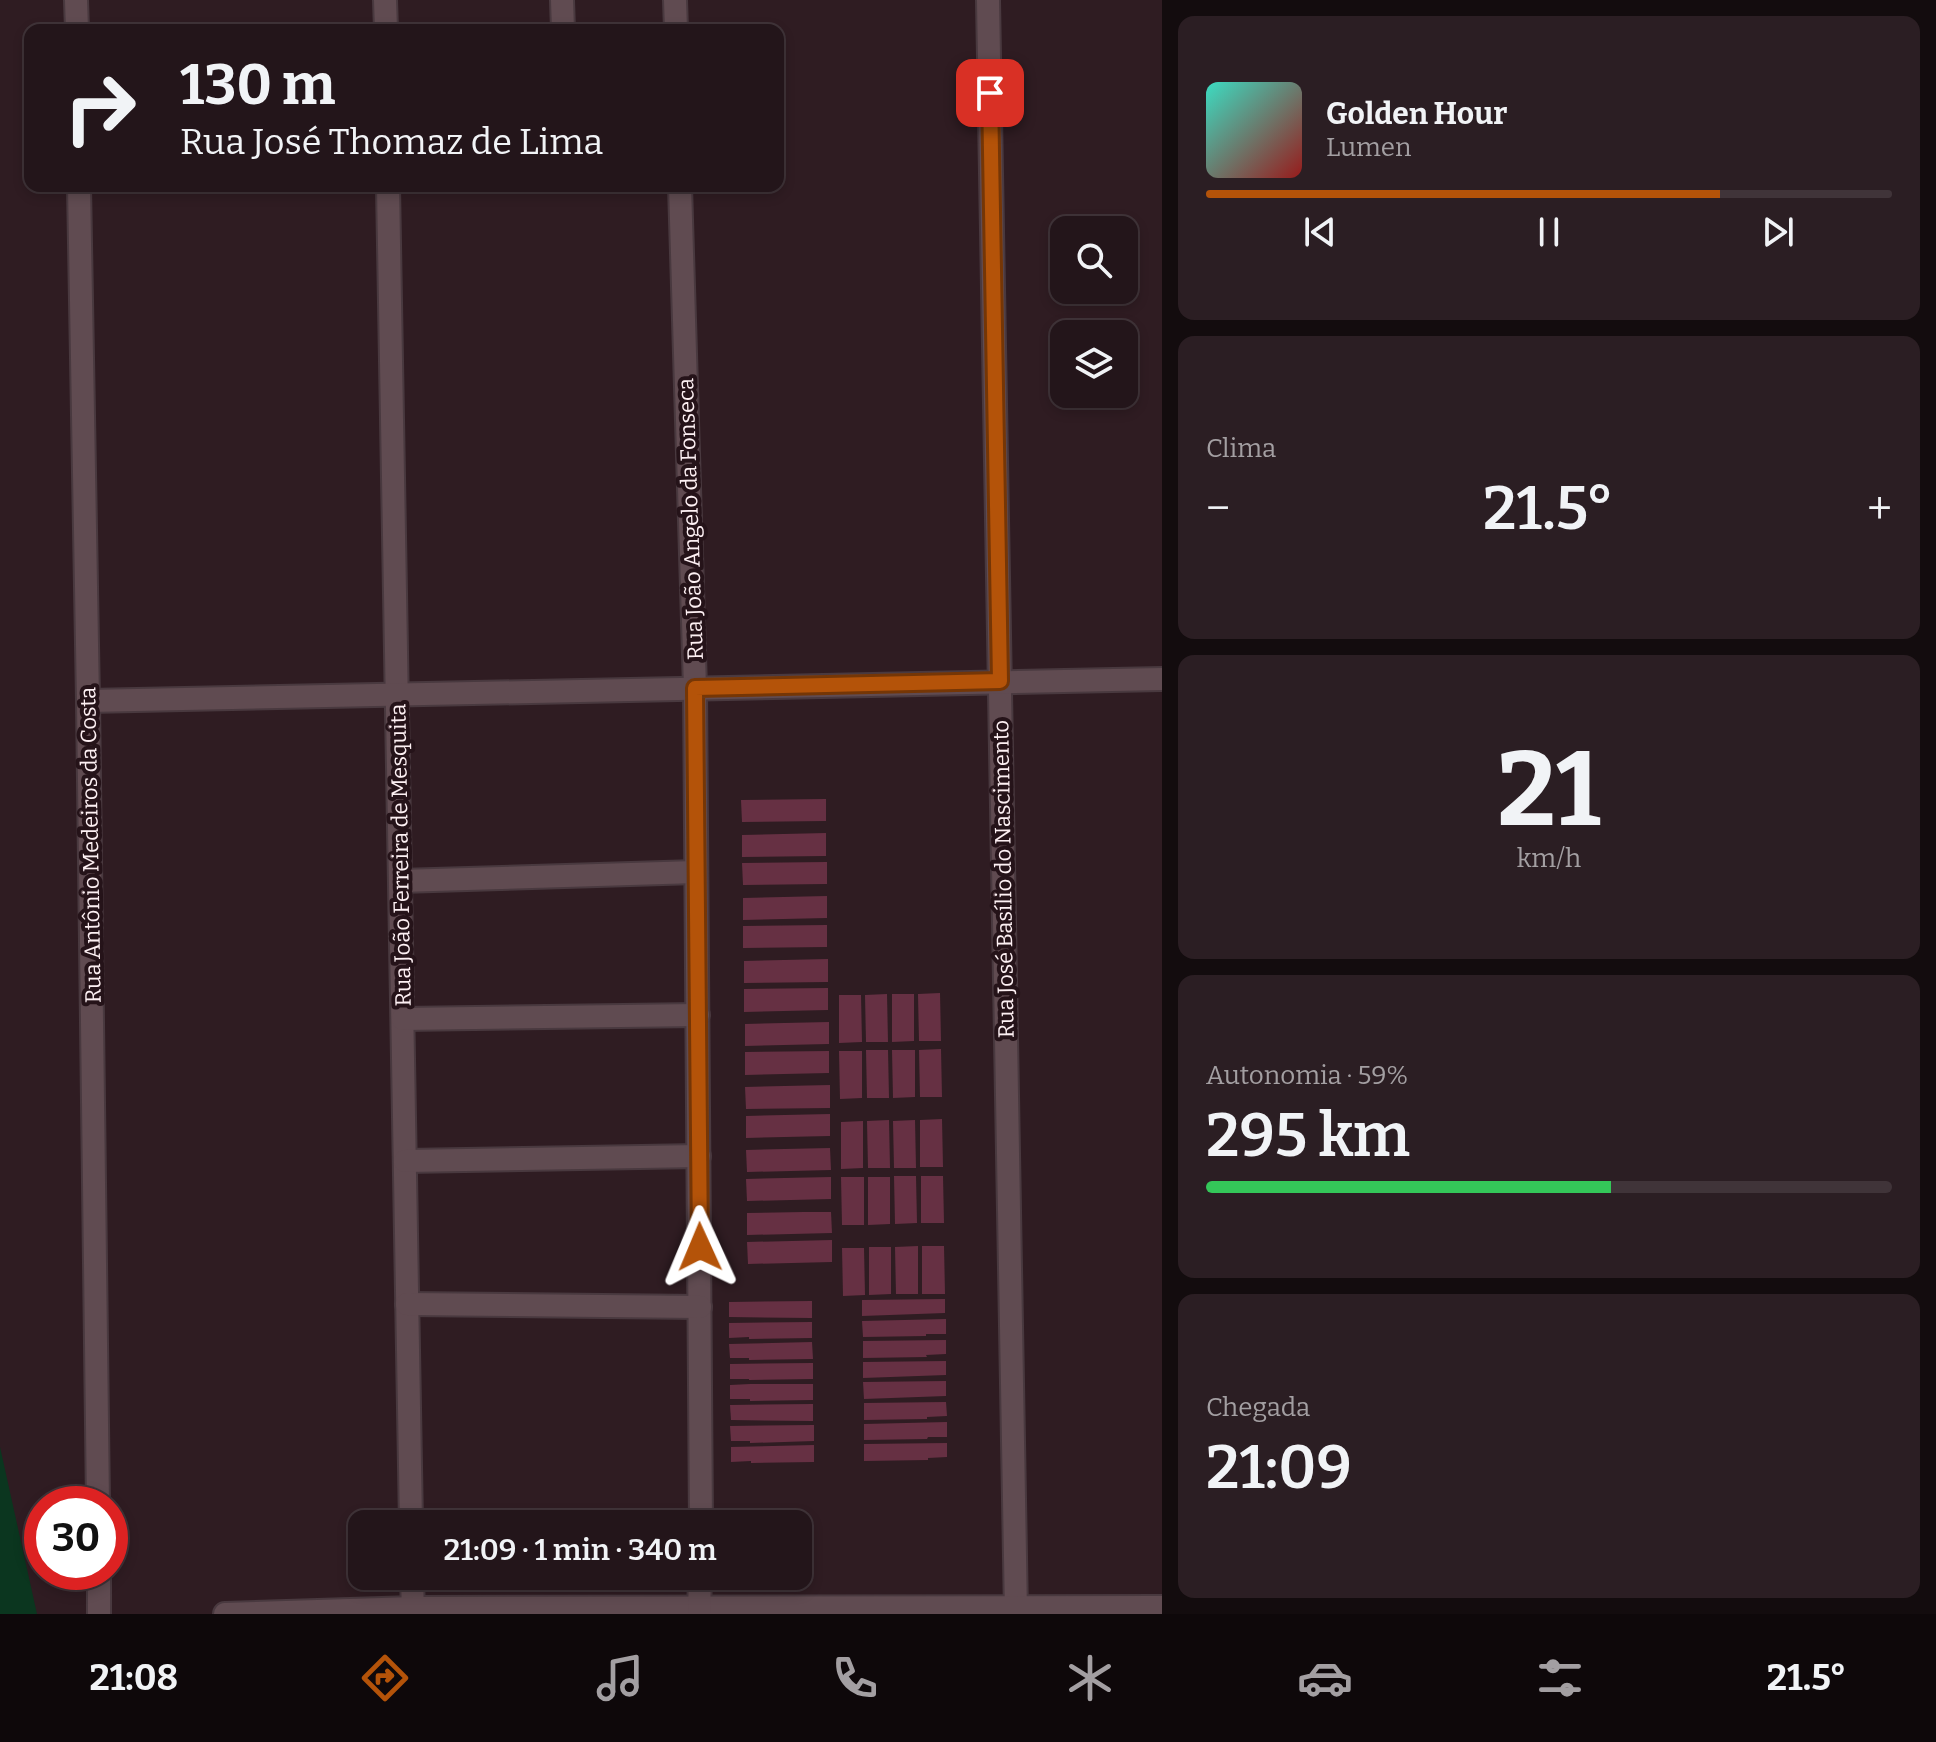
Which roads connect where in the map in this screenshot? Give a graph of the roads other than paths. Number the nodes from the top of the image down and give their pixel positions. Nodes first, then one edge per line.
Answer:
1 (76, 0) edge
2 (385, 0) edge
3 (562, 0) edge
4 (675, 0) edge
5 (988, 0) edge
6 (77, 24) edge
7 (386, 24) edge
8 (563, 24) edge
9 (676, 24) edge
10 (79, 192) edge
11 (388, 192) edge
12 (680, 192) edge
13 (1162, 679) edge
14 (1000, 681) junction
15 (695, 688) junction
16 (397, 694) junction
17 (88, 701) junction
18 (696, 872) junction
19 (400, 881) junction
20 (698, 1015) junction
21 (403, 1019) junction
22 (699, 1156) junction
23 (405, 1161) junction
24 (407, 1304) junction
25 (700, 1307) junction
26 (98, 1486) edge
27 (411, 1510) edge
28 (701, 1510) edge
29 (99, 1590) edge
30 (412, 1590) edge
31 (700, 1590) edge
32 (1162, 1607) edge
33 (413, 1611) edge
34 (699, 1611) edge
35 (1016, 1611) edge
36 (99, 1614) edge
37 (225, 1614) edge

1 - 6 street
2 - 7 street
3 - 8 street
4 - 9 street
5 - 14 street, Rua José Basílio do Nascimento
10 - 17 street, Rua Antônio Medeiros da Costa
11 - 16 street, Rua João Ferreira de Mesquita
12 - 15 street, Rua João Angelo da Fonseca
13 - 14 street
14 - 15 street
14 - 35 street, Rua José Basílio do Nascimento
15 - 16 street
15 - 18 street, Rua João Angelo da Fonseca
16 - 17 street
16 - 19 street, Rua João Ferreira de Mesquita
17 - 26 street, Rua Antônio Medeiros da Costa
18 - 19 street
18 - 20 street, Rua João Angelo da Fonseca
19 - 21 street, Rua João Ferreira de Mesquita
20 - 21 street
20 - 22 street, Rua João Angelo da Fonseca
21 - 23 street, Rua João Ferreira de Mesquita
22 - 23 street
22 - 25 street, Rua João Angelo da Fonseca
23 - 24 street, Rua João Ferreira de Mesquita
24 - 25 street
24 - 27 street, Rua João Ferreira de Mesquita
25 - 28 street, Rua João Angelo da Fonseca
29 - 36 street
30 - 33 street
31 - 34 street
32 - 35 street
33 - 34 street
33 - 37 street
34 - 35 street

